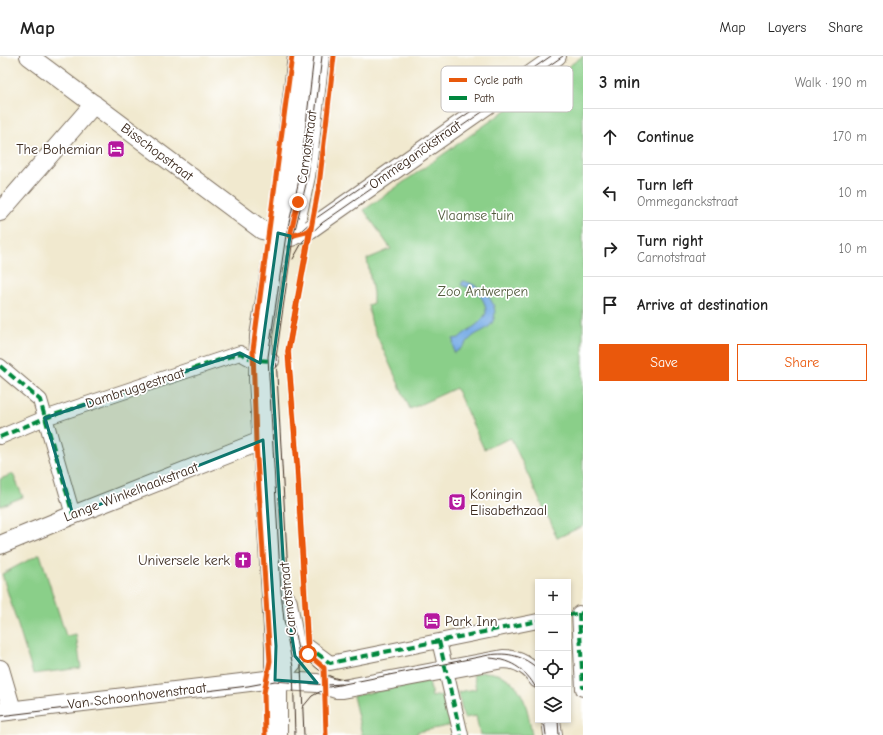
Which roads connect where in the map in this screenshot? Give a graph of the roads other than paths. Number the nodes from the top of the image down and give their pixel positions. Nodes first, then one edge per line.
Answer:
1 (29, 56) edge
2 (299, 56) edge
3 (318, 56) edge
4 (557, 56) edge
5 (543, 66) edge
6 (94, 104) junction
7 (477, 112) edge
8 (0, 212) edge
9 (284, 235) junction
10 (266, 360) junction
11 (0, 366) edge
12 (45, 418) junction
13 (0, 436) edge
14 (263, 442) junction
15 (73, 515) junction
16 (0, 545) edge
17 (577, 614) edge
18 (535, 622) edge
19 (439, 641) junction
20 (301, 651) junction
21 (0, 669) edge
22 (446, 670) junction
23 (535, 675) edge
24 (275, 680) junction
25 (317, 683) junction
26 (583, 689) edge
27 (6, 711) edge
28 (551, 723) edge
29 (276, 735) edge
30 (461, 735) edge
31 (553, 735) edge

1 - 6 street, Bisschopstraat
2 - 9 main road, Carnotstraat
3 - 9 main road, Carnotstraat
4 - 5 street, Ommeganckstraat
6 - 8 street
6 - 9 street, Bisschopstraat
7 - 9 street, Ommeganckstraat
9 - 10 main road, Carnotstraat
10 - 12 street, Dambruggestraat
10 - 14 main road, Carnotstraat
10 - 20 main road, Carnotstraat
11 - 12 street
12 - 13 street, Dambruggestraat
12 - 15 street
14 - 15 street, Lange Winkelhaakstraat
14 - 24 main road, Carnotstraat
15 - 16 street, Lange Winkelhaakstraat
17 - 26 street
18 - 19 street
19 - 20 street
19 - 22 street
20 - 24 main road, Carnotstraat
20 - 25 street
21 - 27 street
22 - 23 street, Van Schoonhovenstraat
22 - 25 street, Van Schoonhovenstraat
22 - 30 street
24 - 25 street, Van Schoonhovenstraat
24 - 27 street, Van Schoonhovenstraat
24 - 29 main road
28 - 31 street

